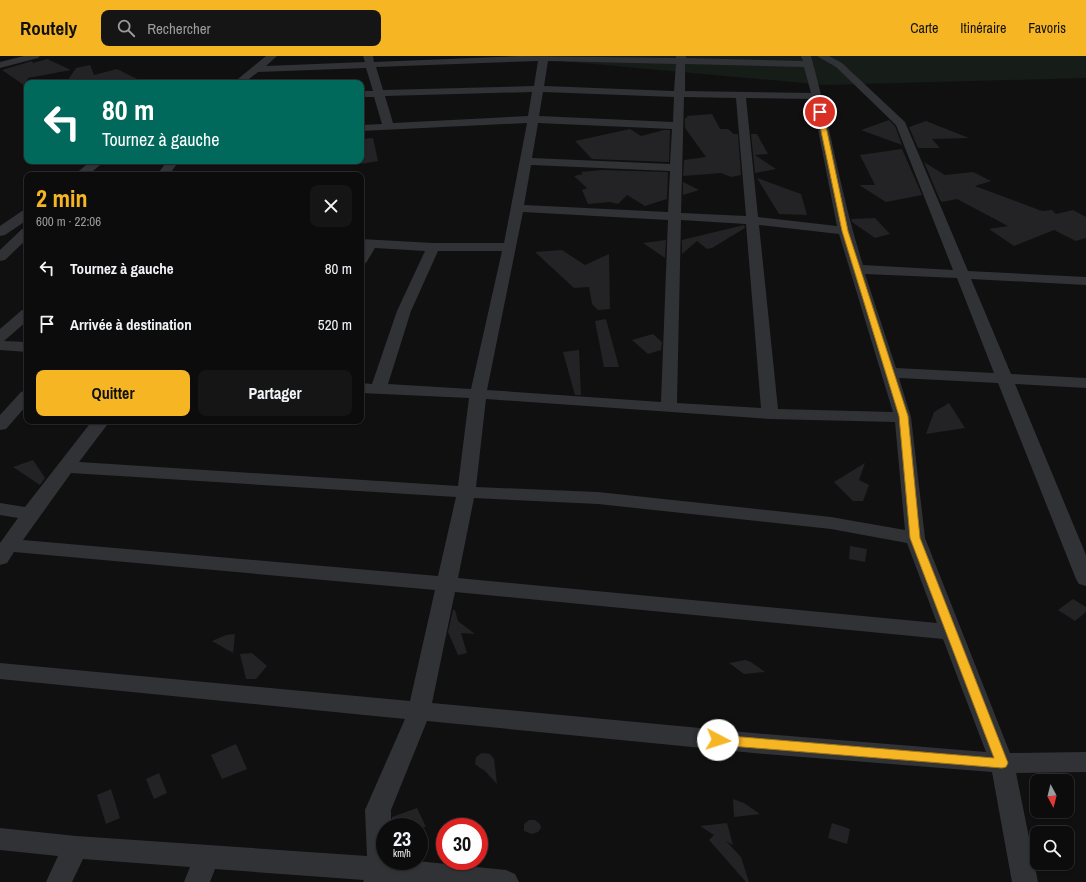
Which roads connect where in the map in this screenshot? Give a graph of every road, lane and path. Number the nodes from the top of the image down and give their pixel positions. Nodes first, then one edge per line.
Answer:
1 (35, 56) edge
2 (272, 56) edge
3 (544, 57) edge
4 (681, 59) edge
5 (812, 59) edge
6 (369, 60) edge
7 (0, 65) edge
8 (256, 69) junction
9 (242, 80) edge
10 (538, 89) junction
11 (379, 93) junction
12 (364, 94) edge
13 (679, 94) junction
14 (741, 95) junction
15 (817, 96) junction
16 (532, 120) junction
17 (388, 126) junction
18 (678, 126) junction
19 (364, 128) edge
20 (525, 161) junction
21 (95, 164) edge
22 (676, 168) junction
23 (84, 172) edge
24 (517, 208) junction
25 (674, 216) junction
26 (24, 218) edge
27 (752, 220) junction
28 (845, 231) junction
29 (0, 232) edge
30 (24, 235) edge
31 (366, 244) edge
32 (433, 247) junction
33 (510, 247) junction
34 (0, 257) edge
35 (857, 269) junction
36 (962, 275) junction
37 (1086, 281) edge
38 (24, 316) edge
39 (0, 337) edge
40 (0, 345) edge
41 (24, 347) edge
42 (890, 373) junction
43 (1005, 379) junction
44 (1086, 383) edge
45 (364, 388) edge
46 (378, 389) junction
47 (478, 394) junction
48 (24, 398) edge
49 (669, 408) junction
50 (770, 414) junction
51 (903, 416) junction
52 (99, 424) edge
53 (0, 425) edge
54 (65, 467) junction
55 (466, 492) junction
56 (0, 509) edge
57 (30, 514) junction
58 (915, 538) junction
59 (5, 552) edge
60 (1086, 579) edge
61 (447, 584) junction
62 (952, 632) junction
63 (0, 671) edge
64 (419, 712) junction
65 (1086, 762) edge
66 (1002, 763) junction
67 (0, 839) edge
68 (76, 847) junction
69 (207, 857) junction
70 (378, 876) edge
71 (60, 882) edge
72 (197, 882) edge
73 (506, 882) edge
74 (1025, 882) edge

1 - 7 street
2 - 8 street
3 - 4 street
3 - 6 street
3 - 10 street
4 - 5 street
4 - 13 street
5 - 15 street
5 - 36 street
6 - 8 street
6 - 11 street
8 - 9 street
10 - 11 street
10 - 13 street
10 - 16 street
11 - 12 street
11 - 17 street
13 - 14 street
13 - 18 street
14 - 15 street
14 - 27 street
15 - 28 street
16 - 17 street
16 - 18 street
16 - 20 street
17 - 19 street
18 - 22 street
20 - 22 street
20 - 24 street
21 - 23 street
22 - 25 street
24 - 25 street
24 - 33 street
25 - 27 street
25 - 49 street
26 - 29 street
27 - 28 street
27 - 50 street
28 - 35 street
30 - 34 street
31 - 32 street
32 - 33 street
32 - 46 street
33 - 47 street
35 - 36 street
35 - 42 street
36 - 37 street
36 - 43 street
38 - 39 street
40 - 41 street
42 - 43 street
42 - 51 street
43 - 44 street
43 - 60 street
45 - 46 street
46 - 47 street
47 - 49 street
47 - 55 street
48 - 53 street
49 - 50 street
50 - 51 street
51 - 58 street
52 - 54 street
54 - 55 street
54 - 57 street
55 - 58 street
55 - 61 street
56 - 57 street
57 - 59 street
58 - 62 street
59 - 61 street
61 - 62 street
61 - 64 street
62 - 66 street
63 - 64 street
64 - 66 street
64 - 70 street
65 - 66 street
66 - 74 street
67 - 68 street
68 - 69 street
68 - 71 street
69 - 70 street
69 - 72 street
70 - 73 street

